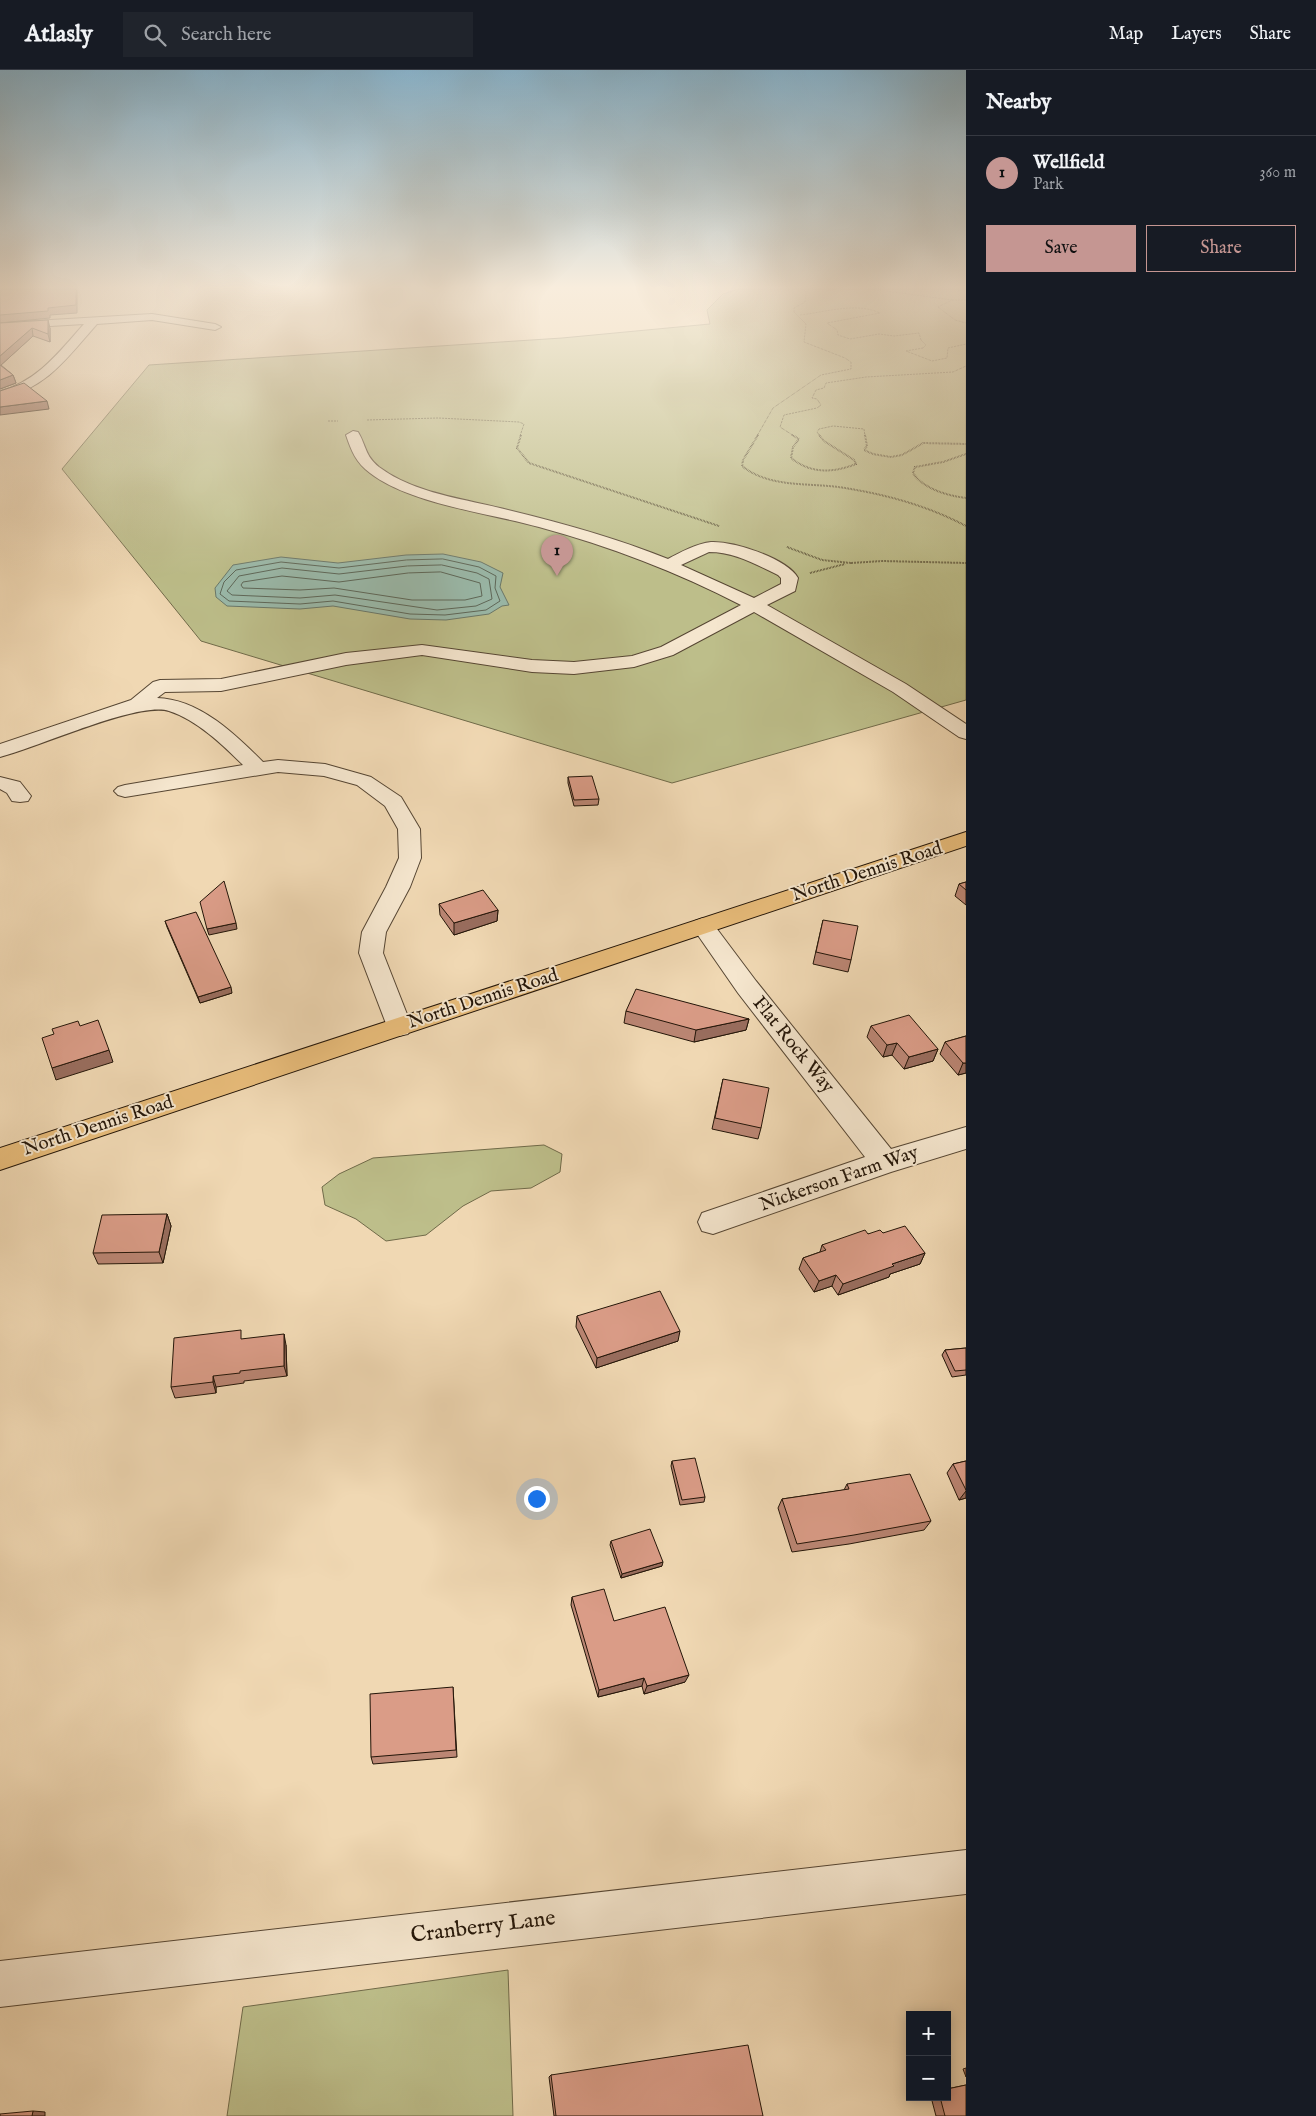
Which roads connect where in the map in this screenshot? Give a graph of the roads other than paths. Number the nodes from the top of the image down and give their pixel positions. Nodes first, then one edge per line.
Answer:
1 (32, 384) edge
2 (0, 395) edge
3 (350, 428) road end
4 (670, 565) junction
5 (755, 605) junction
6 (138, 704) junction
7 (966, 733) edge
8 (0, 751) edge
9 (256, 768) junction
10 (0, 783) edge
11 (125, 791) dead end
12 (20, 796) dead end
13 (966, 839) edge
14 (703, 926) junction
15 (398, 1027) junction
16 (966, 1138) edge
17 (0, 1159) edge
18 (885, 1162) junction
19 (713, 1222) dead end
20 (966, 1872) edge
21 (0, 1984) edge

1 - 2 street
3 - 4 street
4 - 5 street
4 - 5 street
5 - 6 street
5 - 7 street
6 - 8 street
6 - 9 street
9 - 11 street
9 - 15 street
10 - 12 street
13 - 14 main road, North Dennis Road
14 - 15 main road, North Dennis Road
14 - 18 street, Flat Rock Way
15 - 17 main road, North Dennis Road
16 - 18 street, Nickerson Farm Way
18 - 19 street, Nickerson Farm Way
20 - 21 street, Cranberry Lane

